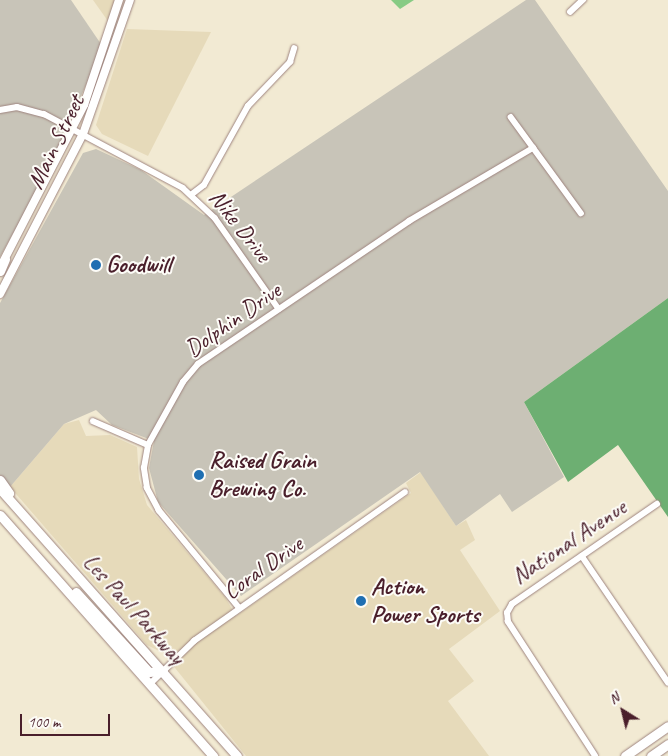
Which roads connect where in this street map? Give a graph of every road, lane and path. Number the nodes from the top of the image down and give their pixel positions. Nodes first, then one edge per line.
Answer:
1 (119, 0) edge
2 (130, 0) edge
3 (583, 0) edge
4 (570, 12) dead end
5 (112, 27) junction
6 (294, 49) dead end
7 (110, 68) junction
8 (0, 110) edge
9 (511, 117) dead end
10 (72, 130) junction
11 (84, 134) junction
12 (533, 148) junction
13 (191, 195) junction
14 (581, 213) dead end
15 (5, 258) joint
16 (0, 269) edge
17 (0, 294) edge
18 (279, 309) junction
19 (93, 421) dead end
20 (148, 445) junction
21 (0, 480) edge
22 (0, 489) edge
23 (405, 492) dead end
24 (657, 504) dead end
25 (0, 515) edge
26 (24, 516) junction
27 (582, 556) junction
28 (48, 567) junction
29 (239, 608) junction
30 (163, 671) junction
31 (668, 682) edge
32 (150, 684) junction
33 (668, 726) edge
34 (194, 733) junction
35 (668, 744) edge
36 (213, 756) edge
37 (221, 756) edge
38 (237, 756) edge
39 (595, 756) edge
40 (625, 756) edge
41 (651, 756) edge

1 - 5 main road, Main Street
2 - 7 main road, Main Street
3 - 4 street
5 - 7 main road
5 - 10 main road, Main Street
6 - 13 street
7 - 11 main road, Main Street
8 - 10 street, Nike Drive
9 - 12 street
10 - 11 street, Nike Drive
10 - 15 main road, Main Street
11 - 13 street, Nike Drive
11 - 17 main road, Main Street
12 - 14 street
12 - 18 street, Dolphin Drive
13 - 18 street, Nike Drive
15 - 16 main road
18 - 20 street, Dolphin Drive
19 - 20 street
20 - 29 street, Dolphin Drive
21 - 26 main road
22 - 26 main road, Les Paul Parkway
23 - 29 street, Coral Drive
24 - 27 street, National Avenue
25 - 28 main road, Les Paul Parkway
26 - 30 main road, Les Paul Parkway
27 - 31 street
27 - 39 street, National Avenue
28 - 30 main road
28 - 32 main road, Les Paul Parkway
29 - 30 street, Coral Drive
30 - 32 street, Coral Drive
30 - 38 main road, Les Paul Parkway
32 - 34 main road, Les Paul Parkway
33 - 40 main road
34 - 36 main road, Les Paul Parkway
34 - 37 main road
35 - 41 main road

